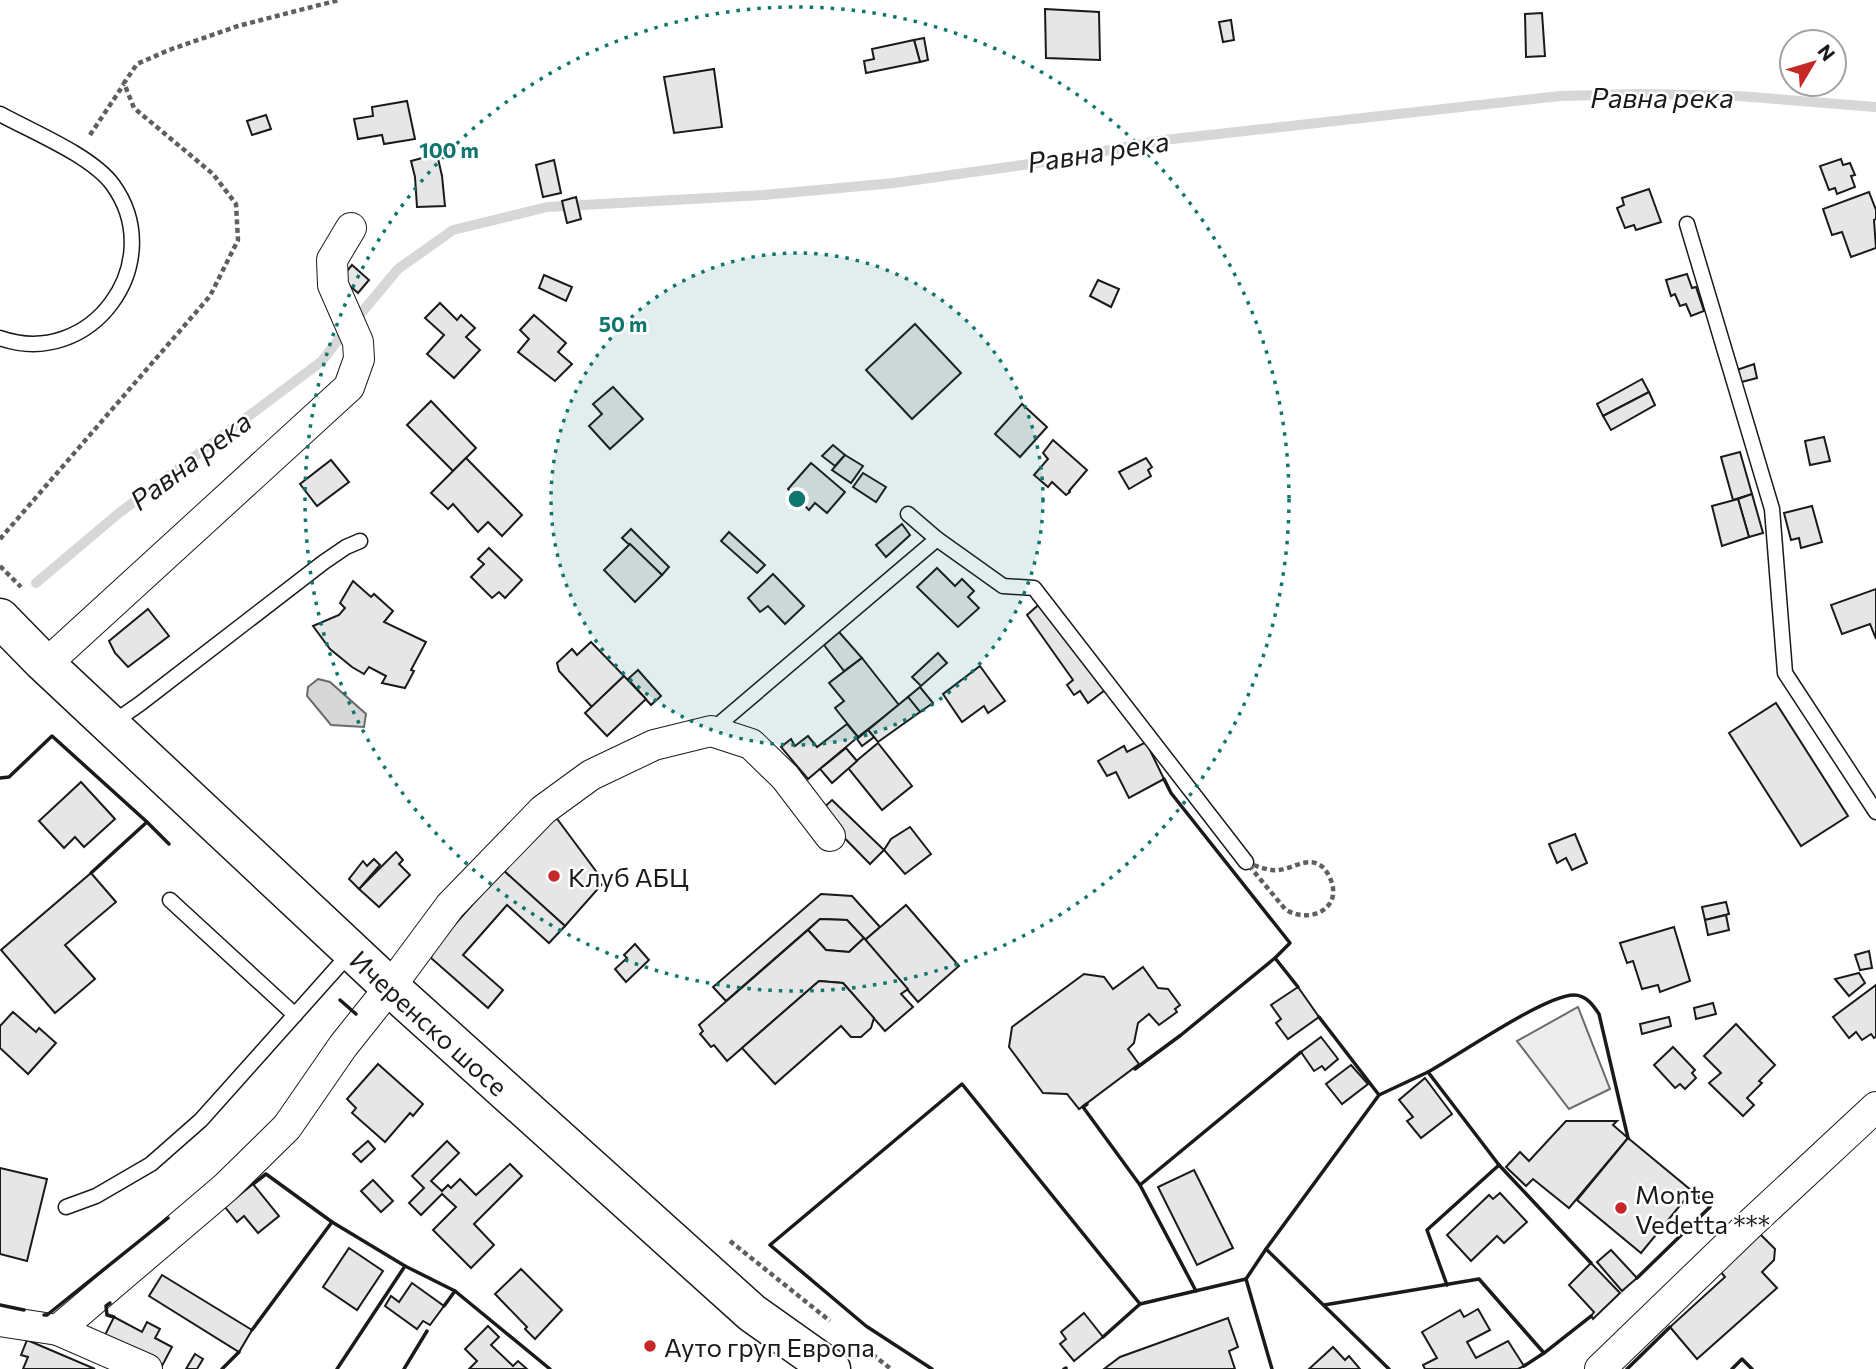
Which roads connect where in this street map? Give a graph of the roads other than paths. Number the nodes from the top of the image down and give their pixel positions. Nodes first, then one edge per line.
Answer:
1 (0, 114) edge
2 (1687, 224) dead end
3 (351, 228) dead end
4 (0, 338) edge
5 (908, 514) dead end
6 (937, 539) junction
7 (360, 541) dead end
8 (0, 618) edge
9 (44, 662) junction
10 (110, 724) junction
11 (711, 731) junction
12 (1876, 812) edge
13 (830, 836) dead end
14 (1246, 862) road end
15 (170, 900) dead end
16 (352, 951) junction
17 (390, 987) junction
18 (295, 1015) junction
19 (1876, 1107) edge
20 (66, 1207) dead end
21 (0, 1321) edge
22 (58, 1330) junction
23 (147, 1369) edge
24 (831, 1369) edge
25 (1600, 1369) edge

1 - 4 lane
2 - 12 lane
3 - 9 street
5 - 6 lane
6 - 11 lane
6 - 14 lane
7 - 10 lane
8 - 9 street, Ичеренско шосе
9 - 10 street, Ичеренско шосе
10 - 16 street, Ичеренско шосе
11 - 13 street
11 - 17 street
15 - 18 lane
16 - 17 street, Ичеренско шосе
16 - 18 lane
17 - 22 street
17 - 24 street, Ичеренско шосе
18 - 20 lane
19 - 25 street
21 - 22 street
22 - 23 street

